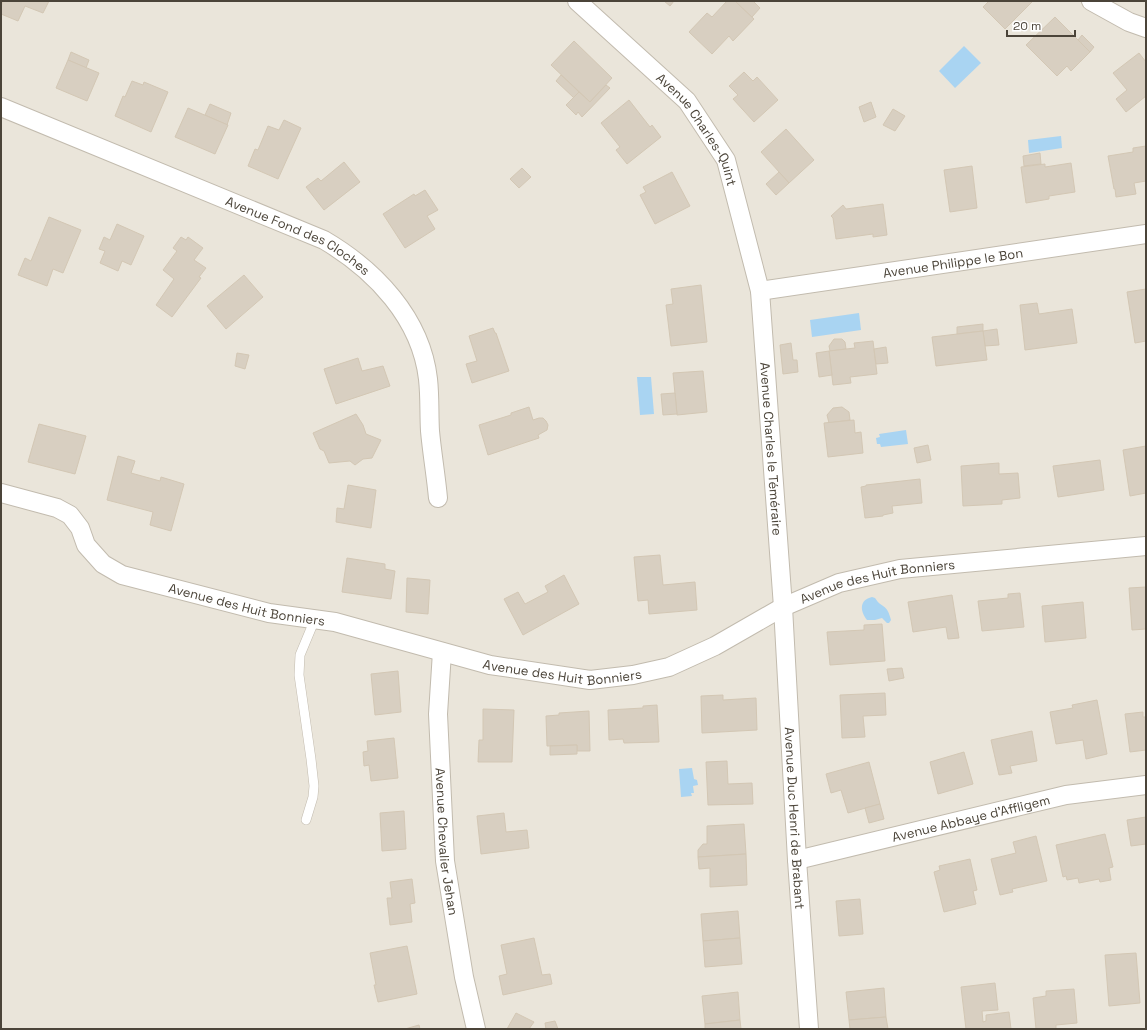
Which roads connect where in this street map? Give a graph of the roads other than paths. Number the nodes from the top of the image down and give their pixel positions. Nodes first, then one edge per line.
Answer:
1 (577, 1) edge
2 (1091, 1) edge
3 (1146, 28) edge
4 (1, 107) edge
5 (1146, 234) edge
6 (760, 291) junction
7 (1, 493) edge
8 (438, 498) dead end
9 (1146, 546) edge
10 (783, 607) junction
11 (315, 619) junction
12 (442, 652) junction
13 (1146, 785) edge
14 (306, 820) dead end
15 (797, 860) junction
16 (476, 1029) edge
17 (809, 1029) edge

1 - 6 street, Avenue Charles-Quint
2 - 3 street
4 - 8 street, Avenue Fond des Cloches
5 - 6 street, Avenue Philippe le Bon
6 - 10 street, Avenue Charles le Téméraire
7 - 11 street, Avenue des Huit Bonniers
9 - 10 street, Avenue des Huit Bonniers
10 - 12 street, Avenue des Huit Bonniers
10 - 15 street, Avenue Duc Henri de Brabant
11 - 12 street, Avenue des Huit Bonniers
11 - 14 lane
12 - 16 street, Avenue Chevalier Jehan
13 - 15 street, Avenue Abbaye d'Affligem
15 - 17 street, Avenue Duc Henri de Brabant

